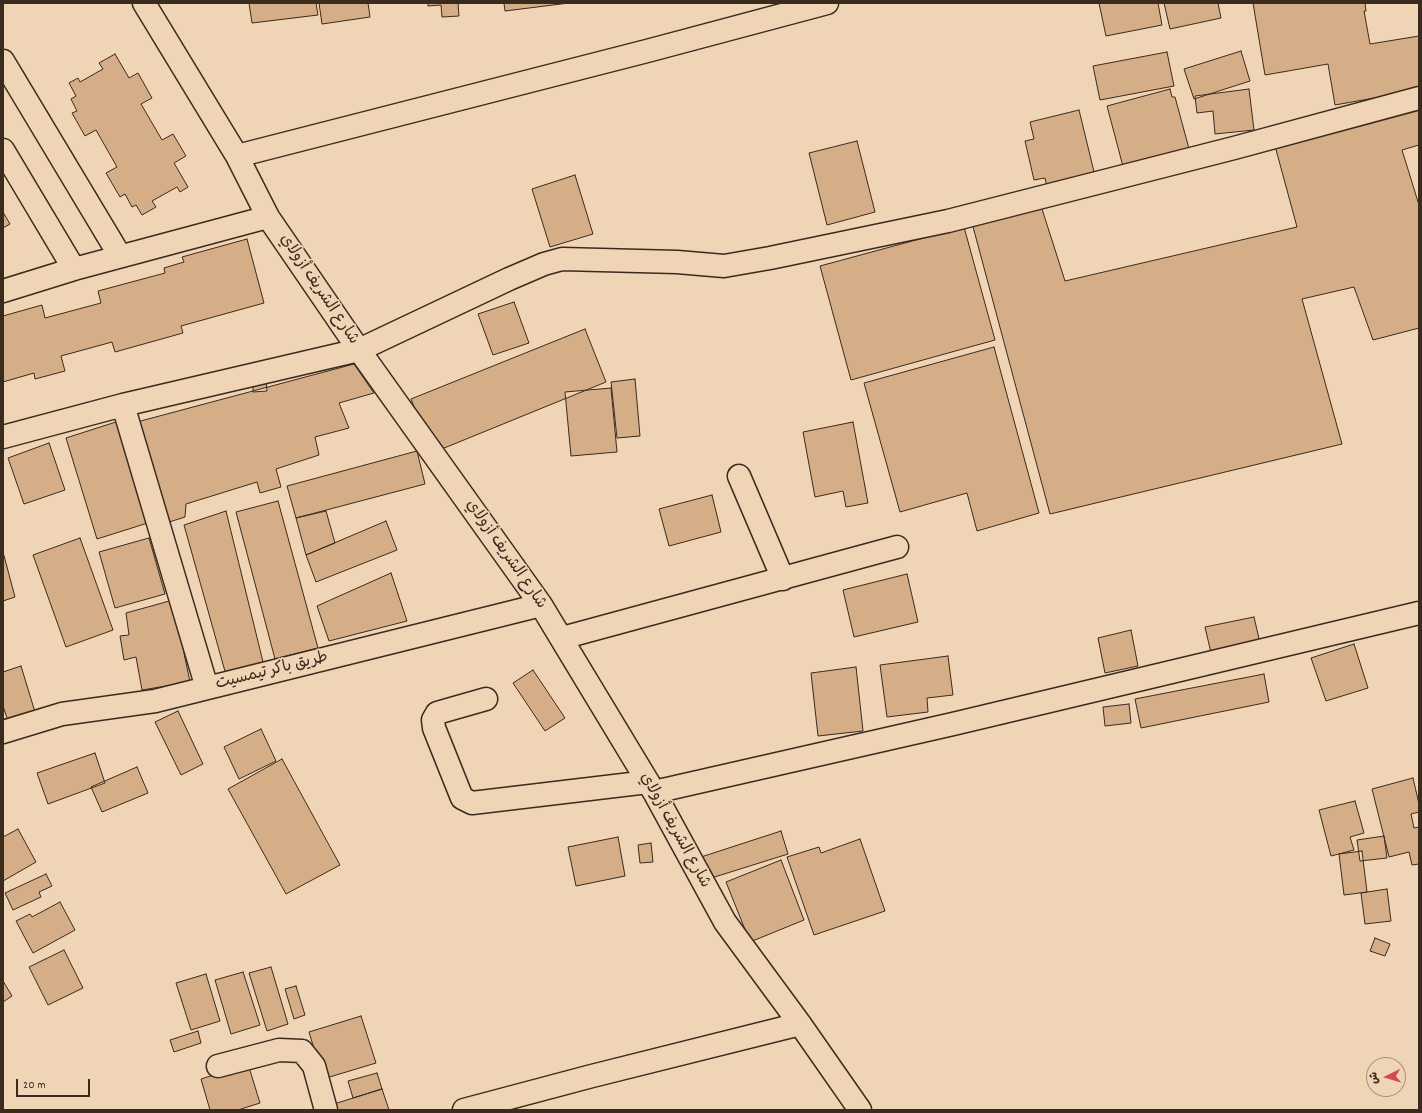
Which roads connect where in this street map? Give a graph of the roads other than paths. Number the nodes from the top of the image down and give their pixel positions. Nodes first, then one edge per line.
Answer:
1 (144, 3) edge
2 (827, 3) edge
3 (3, 61) edge
4 (1419, 98) edge
5 (3, 150) edge
6 (237, 156) junction
7 (268, 217) junction
8 (120, 256) junction
9 (74, 269) junction
10 (3, 291) edge
11 (359, 350) junction
12 (123, 405) junction
13 (3, 437) edge
14 (739, 476) dead end
15 (897, 547) dead end
16 (783, 579) junction
17 (541, 605) junction
18 (1419, 613) edge
19 (562, 638) junction
20 (207, 688) junction
21 (486, 699) dead end
22 (3, 732) edge
23 (651, 787) junction
24 (800, 1024) junction
25 (218, 1066) dead end
26 (326, 1110) edge
27 (464, 1110) edge
28 (860, 1110) edge

1 - 6 street, شارع الشريف أزولاي
2 - 6 street
3 - 8 street
4 - 11 street
5 - 9 street
6 - 7 street, شارع الشريف أزولاي
7 - 8 street
7 - 11 street, شارع الشريف أزولاي
8 - 9 street
9 - 10 street
11 - 12 street
11 - 17 street, شارع الشريف أزولاي
12 - 13 street
12 - 20 street
14 - 16 street
15 - 16 street
16 - 19 street
17 - 19 street, شارع الشريف أزولاي
17 - 20 street, طريق باكر تيمسيت
18 - 23 street
19 - 23 street, شارع الشريف أزولاي
20 - 22 street, طريق باكر تيمسيت
21 - 23 street
23 - 24 street, شارع الشريف أزولاي
24 - 27 street
24 - 28 street, شارع الشريف أزولاي
25 - 26 street

